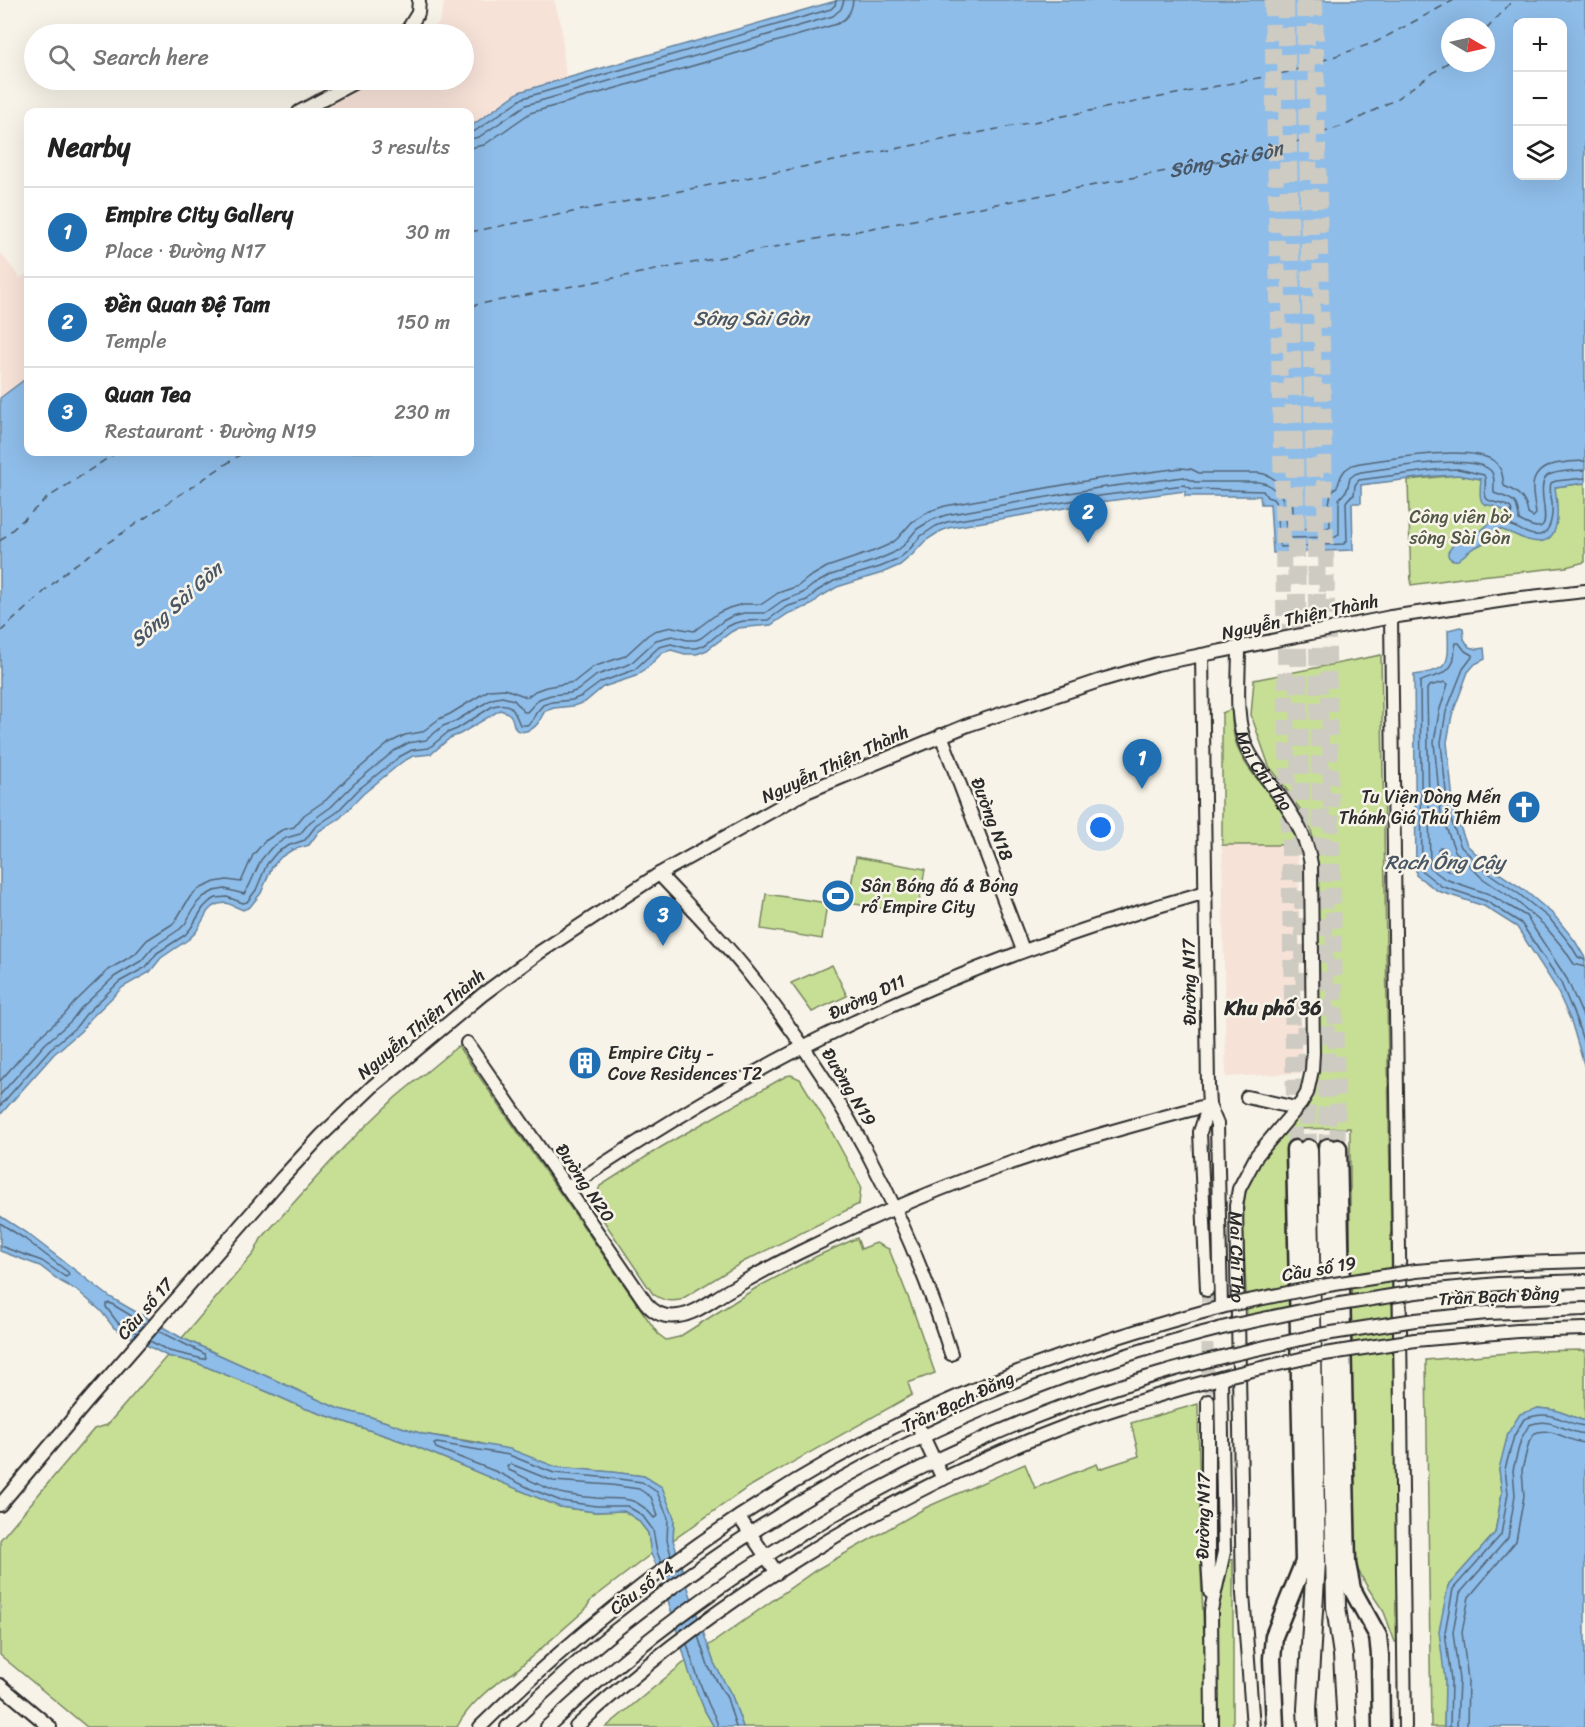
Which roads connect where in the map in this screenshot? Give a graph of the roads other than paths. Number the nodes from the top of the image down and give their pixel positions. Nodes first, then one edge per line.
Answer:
1 (419, 0) edge
2 (411, 24) edge
3 (340, 90) edge
4 (306, 108) edge
5 (1585, 591) edge
6 (1391, 617) junction
7 (1239, 648) junction
8 (1202, 655) junction
9 (941, 735) junction
10 (659, 874) junction
11 (1206, 892) junction
12 (1023, 951) junction
13 (467, 1042) dead end
14 (803, 1047) junction
15 (1247, 1097) dead end
16 (1209, 1105) junction
17 (1296, 1108) junction
18 (1333, 1148) joint
19 (1302, 1149) joint
20 (567, 1188) junction
21 (895, 1208) junction
22 (231, 1238) joint
23 (1585, 1262) edge
24 (1439, 1269) junction
25 (1585, 1281) edge
26 (1440, 1289) junction
27 (1207, 1290) tunnel mouth
28 (1416, 1292) joint
29 (1225, 1306) junction
30 (1585, 1309) edge
31 (1440, 1317) junction
32 (1230, 1326) joint
33 (1585, 1329) edge
34 (1440, 1338) junction
35 (951, 1354) dead end
36 (1226, 1376) junction
37 (1208, 1401) tunnel mouth
38 (914, 1417) junction
39 (923, 1437) junction
40 (934, 1462) junction
41 (943, 1479) junction
42 (0, 1505) edge
43 (739, 1517) junction
44 (750, 1534) junction
45 (720, 1554) joint
46 (765, 1557) junction
47 (777, 1573) junction
48 (1211, 1610) junction
49 (0, 1686) edge
50 (492, 1715) junction
51 (50, 1727) edge
52 (480, 1727) edge
53 (505, 1727) edge
54 (547, 1727) edge
55 (576, 1727) edge
56 (1212, 1727) edge
57 (1253, 1727) edge
58 (1275, 1727) edge
59 (1308, 1727) edge
60 (1347, 1727) edge
61 (1381, 1727) edge
62 (1405, 1727) edge

1 - 2 street
3 - 4 street
5 - 6 street, Nguyễn Thiện Thành
6 - 7 street, Nguyễn Thiện Thành
6 - 62 street
7 - 8 street, Nguyễn Thiện Thành
7 - 17 street, Mai Chí Thọ
8 - 9 street, Nguyễn Thiện Thành
8 - 11 street, Đường N17
9 - 10 street, Nguyễn Thiện Thành
9 - 12 street, Đường N18
10 - 14 street, Đường N19
10 - 22 street, Nguyễn Thiện Thành
11 - 12 street, Đường D11
11 - 16 street, Đường N17
12 - 14 street, Đường D11
13 - 20 street, Đường N20
14 - 20 street, Đường D11
14 - 21 street, Đường N19
15 - 17 street
16 - 21 street
16 - 27 street
16 - 29 street, Đường N17
17 - 57 street, Mai Chí Thọ
18 - 60 highway
18 - 61 main road
19 - 58 main road
19 - 59 highway
20 - 21 street, Đường N20
21 - 35 street, Đường N19
22 - 42 street, Cầu số 17
23 - 24 street, Cầu số 19
24 - 26 street
24 - 29 street, Cầu số 19, bridge
25 - 26 street, Trần Bạch Đằng
26 - 28 street, Trần Bạch Đằng
28 - 32 street, Cầu số 19, bridge
29 - 38 street, Cầu số 19
30 - 31 street, Trần Bạch Đằng
31 - 34 street
31 - 40 street, Trần Bạch Đằng, bridge
32 - 39 street, Trần Bạch Đằng
33 - 34 street
34 - 36 street, bridge
36 - 41 street
36 - 48 street, Đường N17
37 - 48 street
38 - 39 street
38 - 43 street, Cầu số 14
39 - 40 street
39 - 44 street, Trần Bạch Đằng
40 - 41 street
40 - 46 street
41 - 47 street
43 - 44 street
43 - 50 street, Cầu số 14
44 - 45 street, Trần Bạch Đằng
44 - 46 street
45 - 53 street, Cầu số 14
46 - 47 street
46 - 54 street
47 - 55 street
48 - 56 street, Đường N17
49 - 51 street
50 - 52 street, Cầu số 14
50 - 53 street

